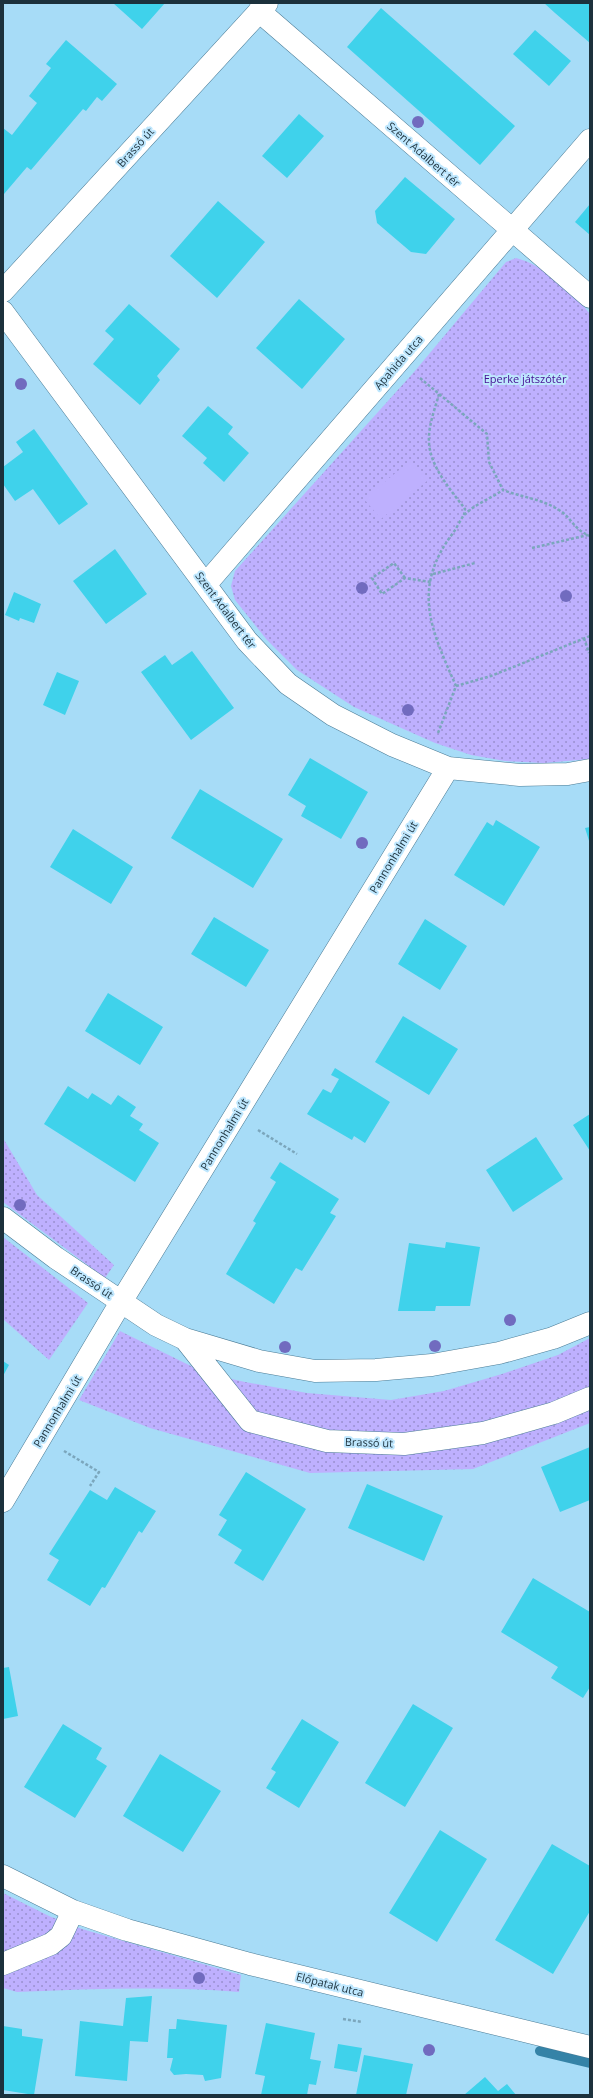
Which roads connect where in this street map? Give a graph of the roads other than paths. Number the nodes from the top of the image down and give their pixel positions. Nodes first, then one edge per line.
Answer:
1 (263, 7) edge
2 (590, 140) edge
3 (513, 231) junction
4 (3, 291) edge
5 (590, 297) edge
6 (3, 312) edge
7 (206, 584) junction
8 (448, 768) junction
9 (590, 770) edge
10 (3, 1218) edge
11 (121, 1302) junction
12 (590, 1323) edge
13 (185, 1339) junction
14 (590, 1398) edge
15 (3, 1502) edge
16 (3, 1876) edge
17 (73, 1911) junction
18 (3, 1964) edge
19 (590, 2047) edge

1 - 3 street, Szent Adalbert tér
1 - 4 street, Brassó út
2 - 3 street, Apahida utca
3 - 5 street, Szent Adalbert tér
3 - 7 street, Apahida utca
6 - 7 street, Szent Adalbert tér
7 - 8 street, Szent Adalbert tér
8 - 9 street, Szent Adalbert tér
8 - 11 street, Pannonhalmi út
10 - 11 street, Brassó út
11 - 13 street, Brassó út
11 - 15 street, Pannonhalmi út
12 - 13 street, Brassó út
13 - 14 street, Brassó út
16 - 17 street, Előpatak utca
17 - 18 street
17 - 19 street, Előpatak utca

